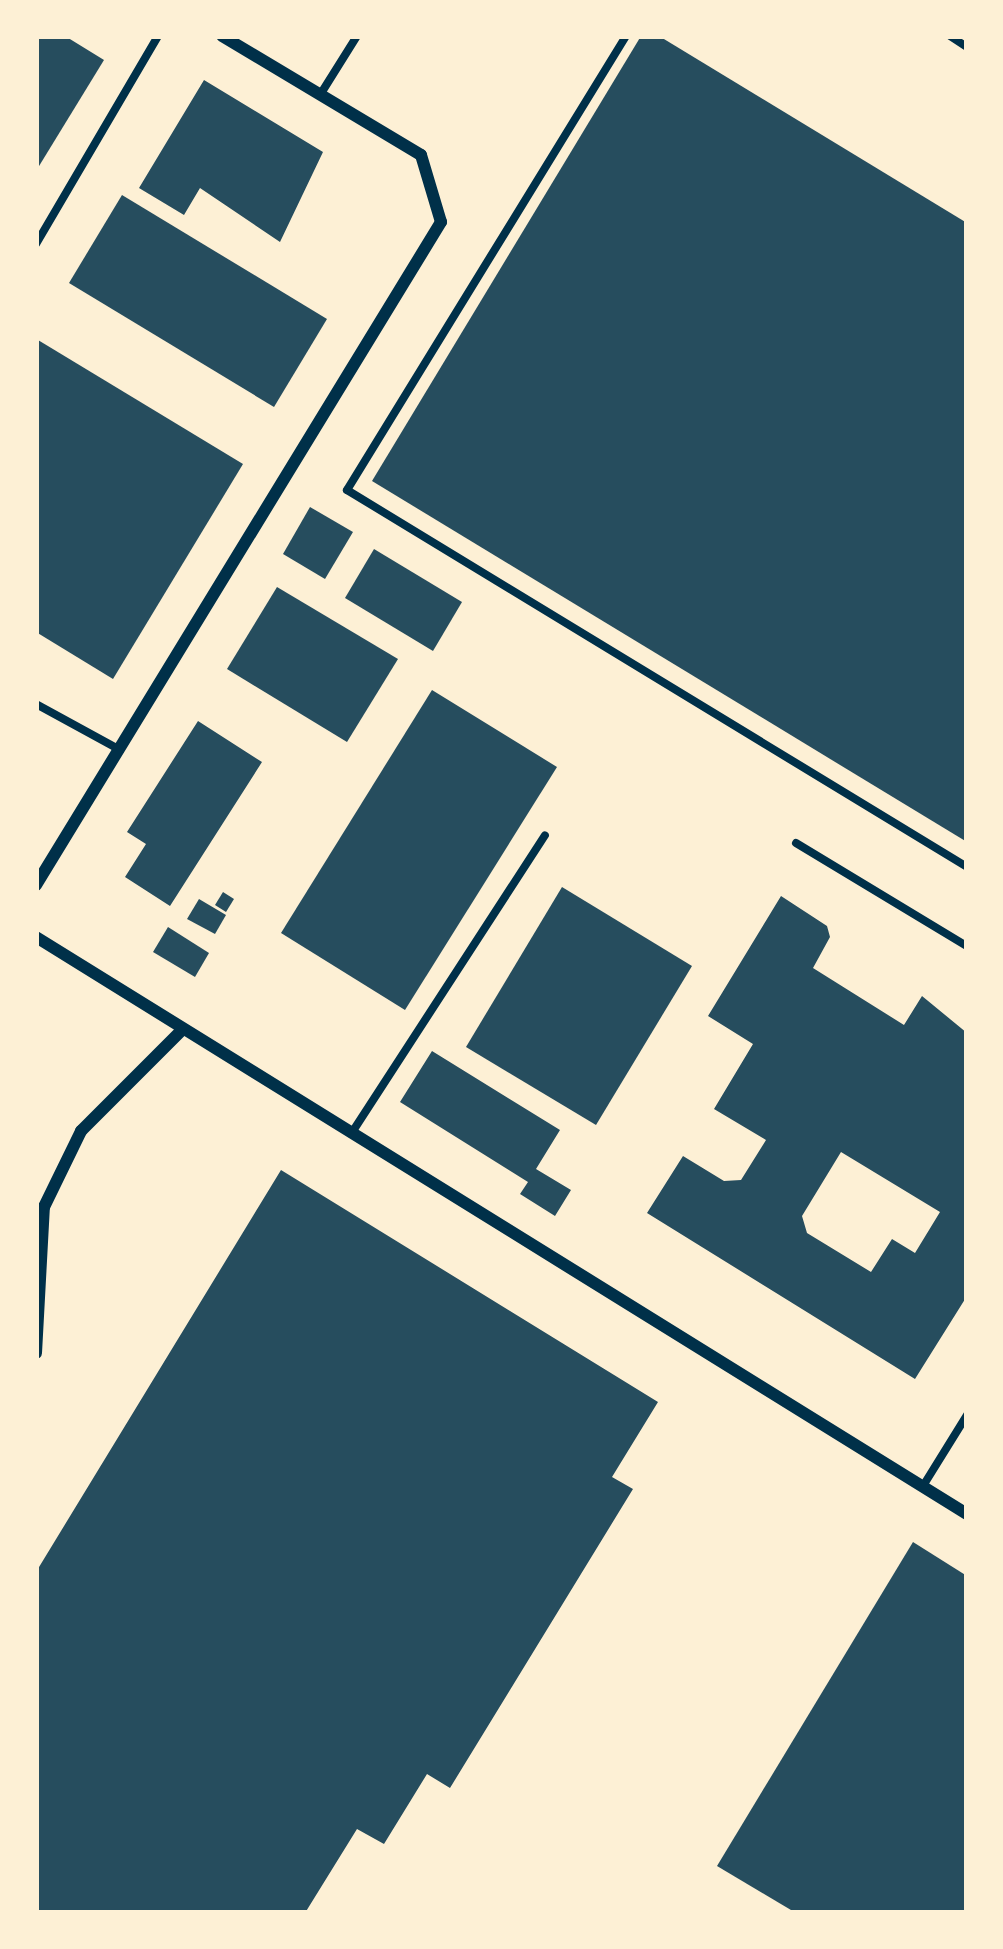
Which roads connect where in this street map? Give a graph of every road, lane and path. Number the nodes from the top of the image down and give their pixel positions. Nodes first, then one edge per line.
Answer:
1 (158, 36) edge
2 (222, 36) edge
3 (357, 36) edge
4 (626, 36) edge
5 (950, 36) edge
6 (967, 47) edge
7 (320, 94) junction
8 (36, 244) edge
9 (36, 704) edge
10 (122, 751) junction
11 (545, 835) dead end
12 (796, 843) dead end
13 (967, 867) edge
14 (36, 885) edge
15 (36, 937) edge
16 (967, 946) edge
17 (181, 1031) junction
18 (351, 1136) junction
19 (36, 1353) edge
20 (967, 1415) edge
21 (922, 1487) junction
22 (967, 1514) edge

1 - 8 lane
2 - 7 street
3 - 7 lane
4 - 13 lane
5 - 6 lane
7 - 10 street
9 - 10 lane
10 - 14 street
11 - 18 lane
12 - 16 lane
15 - 17 street
17 - 18 street
17 - 19 street
18 - 21 street
20 - 21 lane
21 - 22 street

